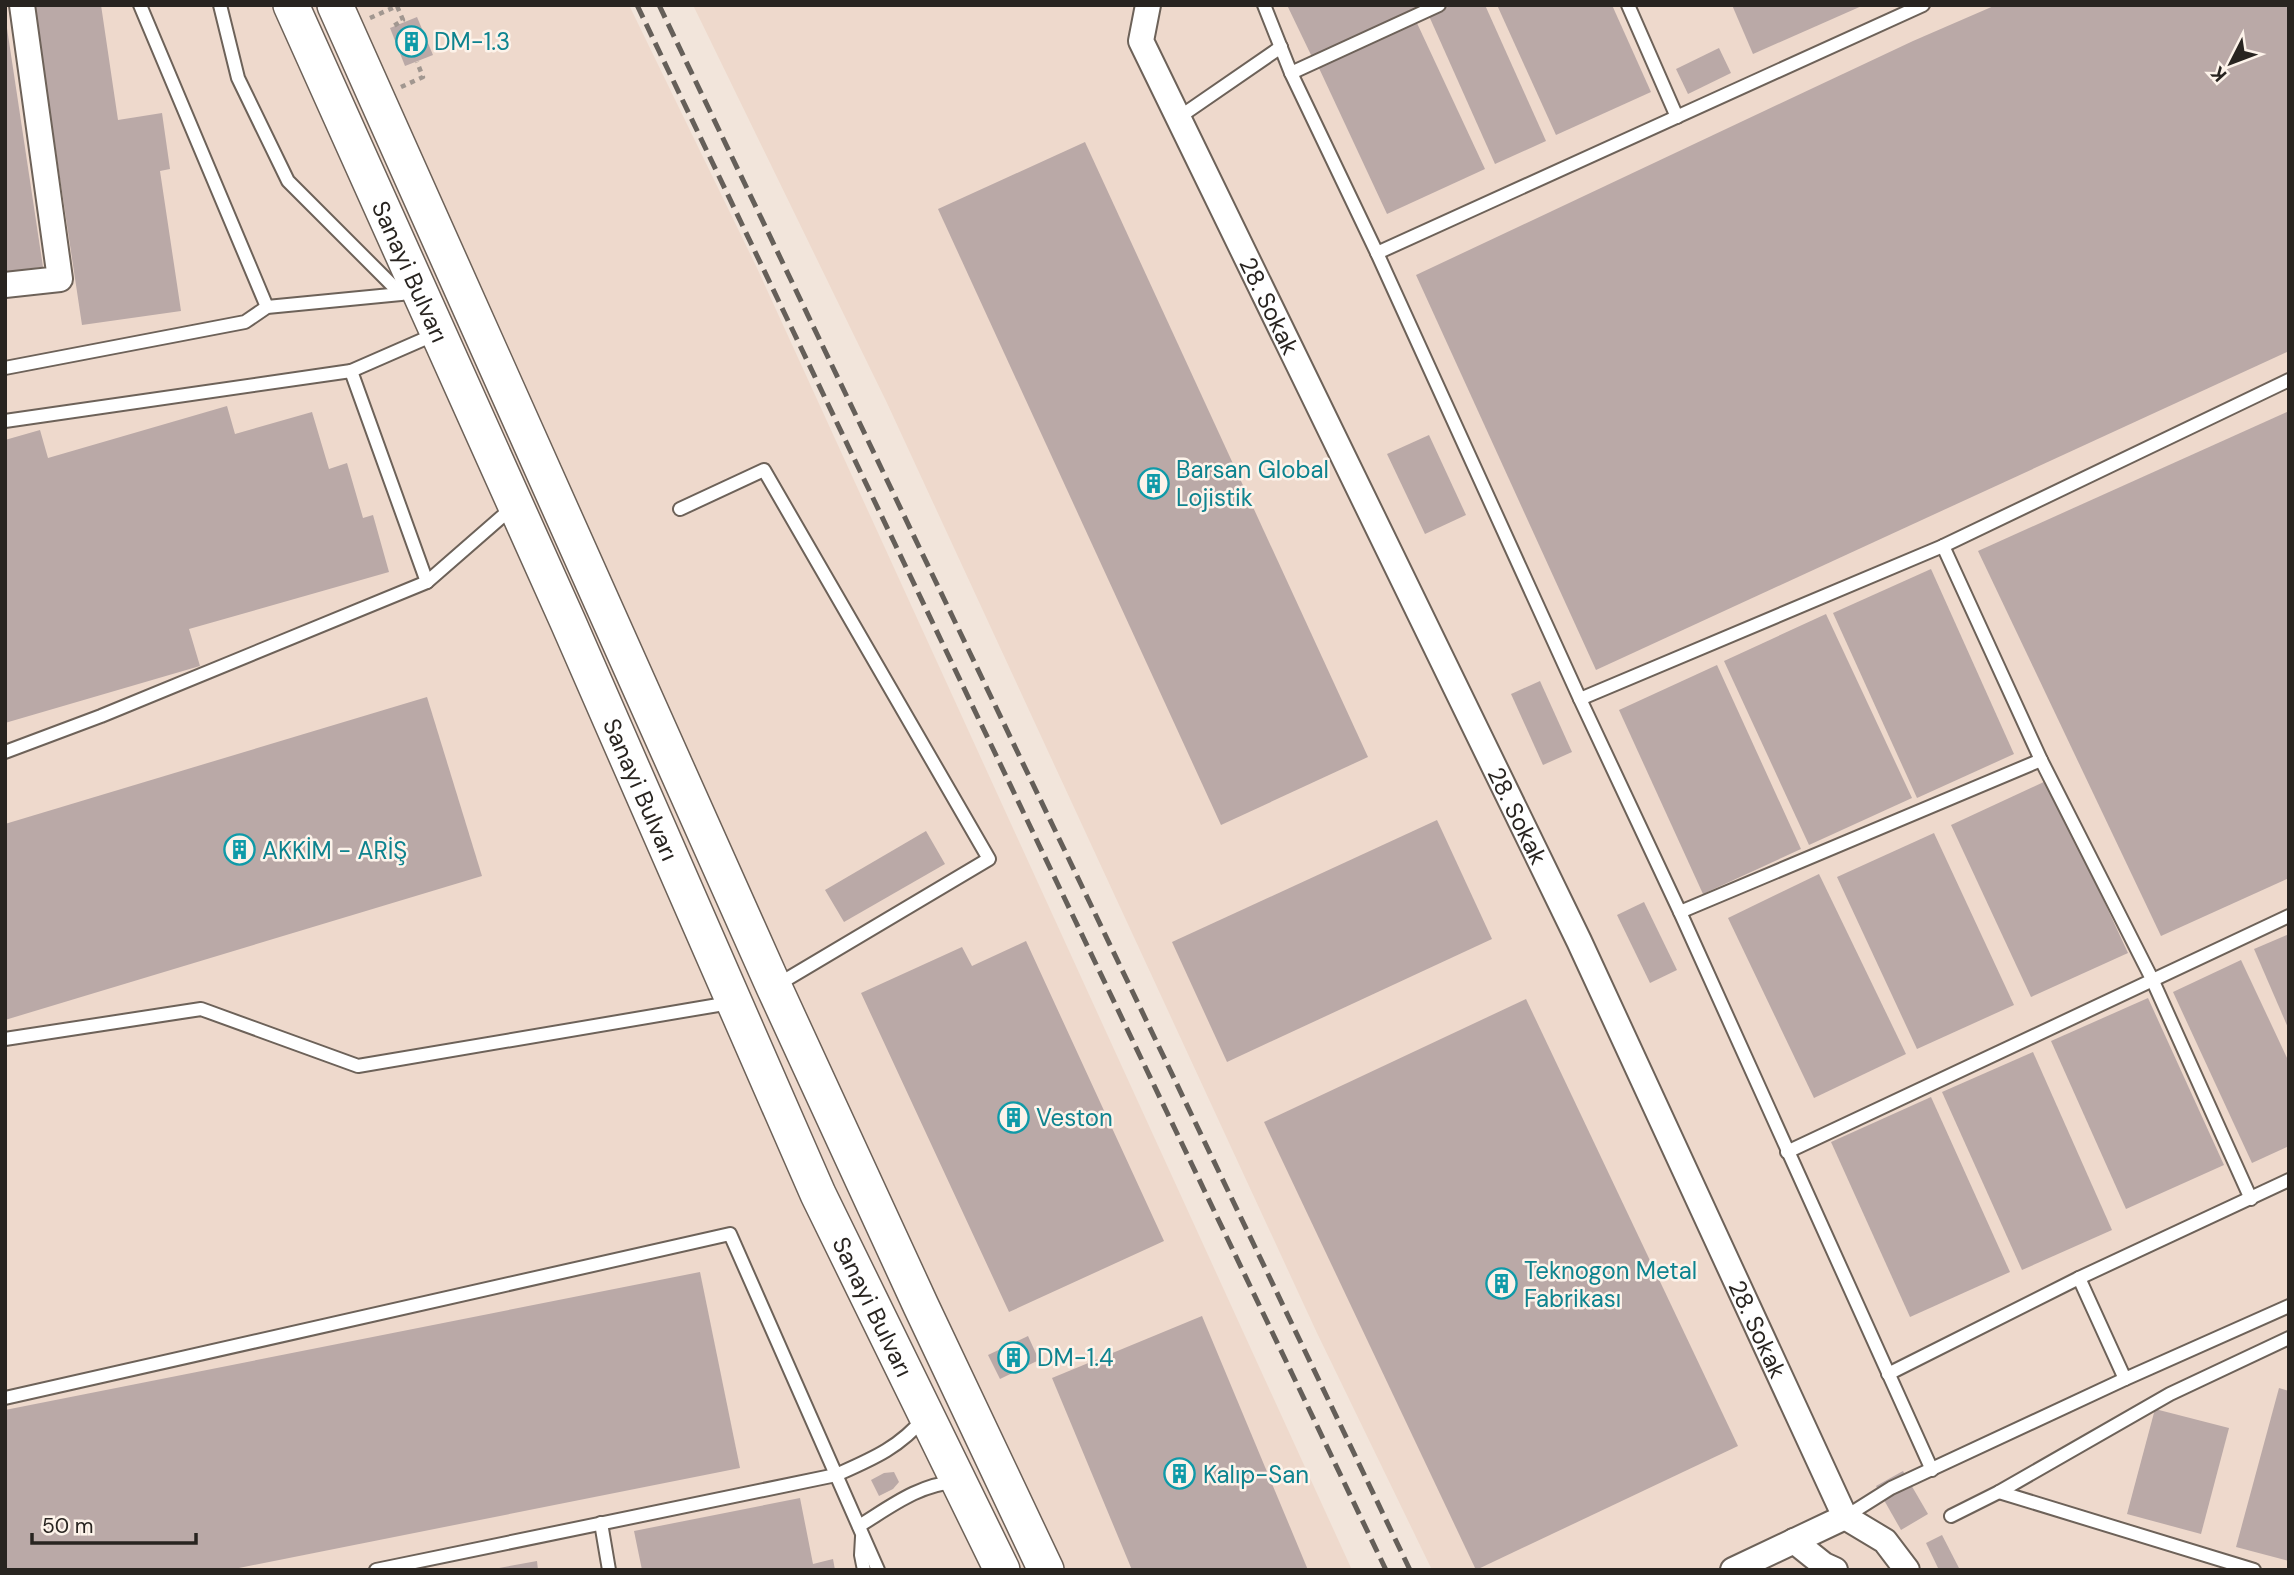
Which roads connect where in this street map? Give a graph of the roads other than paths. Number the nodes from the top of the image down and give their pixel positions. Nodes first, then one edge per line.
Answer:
1 (22, 5) edge
2 (140, 5) edge
3 (220, 5) edge
4 (291, 5) edge
5 (1148, 5) edge
6 (1264, 5) edge
7 (1439, 5) edge
8 (1628, 5) edge
9 (1923, 5) edge
10 (350, 13) edge
11 (1281, 47) junction
12 (1291, 73) junction
13 (1677, 117) junction
14 (1178, 118) junction
15 (1377, 253) junction
16 (5, 285) edge
17 (410, 292) junction
18 (267, 307) junction
19 (438, 333) junction
20 (5, 368) edge
21 (351, 371) junction
22 (2289, 380) edge
23 (5, 421) edge
24 (516, 505) junction
25 (680, 509) dead end
26 (1943, 546) junction
27 (427, 582) junction
28 (1580, 699) junction
29 (5, 752) edge
30 (2041, 760) junction
31 (1680, 912) junction
32 (2289, 916) edge
33 (2152, 979) junction
34 (774, 987) junction
35 (734, 1002) junction
36 (5, 1039) edge
37 (1787, 1152) junction
38 (2289, 1180) edge
39 (2251, 1199) junction
40 (2079, 1278) junction
41 (2289, 1306) edge
42 (2289, 1338) edge
43 (1888, 1374) junction
44 (2125, 1379) junction
45 (5, 1398) edge
46 (926, 1416) junction
47 (1931, 1470) junction
48 (836, 1475) junction
49 (958, 1482) junction
50 (1999, 1492) junction
51 (1951, 1516) dead end
52 (1845, 1517) junction
53 (601, 1523) junction
54 (860, 1529) junction
55 (1794, 1541) junction
56 (376, 1570) edge
57 (609, 1570) edge
58 (864, 1570) edge
59 (878, 1570) edge
60 (1002, 1570) edge
61 (1046, 1570) edge
62 (1733, 1570) edge
63 (1835, 1570) edge
64 (1907, 1570) edge
65 (2254, 1570) edge

1 - 16 street
2 - 18 lane
3 - 17 lane
4 - 17 main road, Sanayi Bulvarı
5 - 14 street, 28. Sokak
6 - 11 lane
7 - 12 lane
8 - 13 lane
9 - 13 lane
10 - 34 main road, Sanayi Bulvarı
11 - 12 lane
11 - 14 lane
12 - 15 lane
13 - 15 lane
14 - 52 street, 28. Sokak
15 - 28 lane
17 - 18 lane
17 - 19 main road, Sanayi Bulvarı
18 - 20 lane
19 - 21 lane
19 - 24 main road, Sanayi Bulvarı
21 - 23 lane
21 - 27 lane
22 - 26 lane
24 - 27 lane
24 - 35 main road, Sanayi Bulvarı
25 - 34 lane
26 - 28 lane
26 - 30 lane
27 - 29 lane
28 - 31 lane
30 - 31 lane
30 - 33 lane
31 - 37 lane
32 - 33 lane
33 - 37 lane
33 - 39 lane
34 - 61 main road, Sanayi Bulvarı
35 - 36 lane
35 - 46 main road, Sanayi Bulvarı
37 - 43 lane
38 - 39 lane
39 - 40 lane
40 - 43 lane
40 - 44 lane
41 - 44 lane
42 - 50 lane
43 - 47 lane
44 - 47 lane
45 - 48 lane
46 - 48 lane
46 - 49 main road, Sanayi Bulvarı
47 - 52 lane
48 - 53 lane
48 - 54 lane
49 - 54 lane
49 - 60 main road, Sanayi Bulvarı
50 - 51 lane
50 - 65 lane
52 - 55 street
52 - 64 street
53 - 56 lane
53 - 57 lane
54 - 58 lane
54 - 59 lane
55 - 62 street
55 - 63 street

